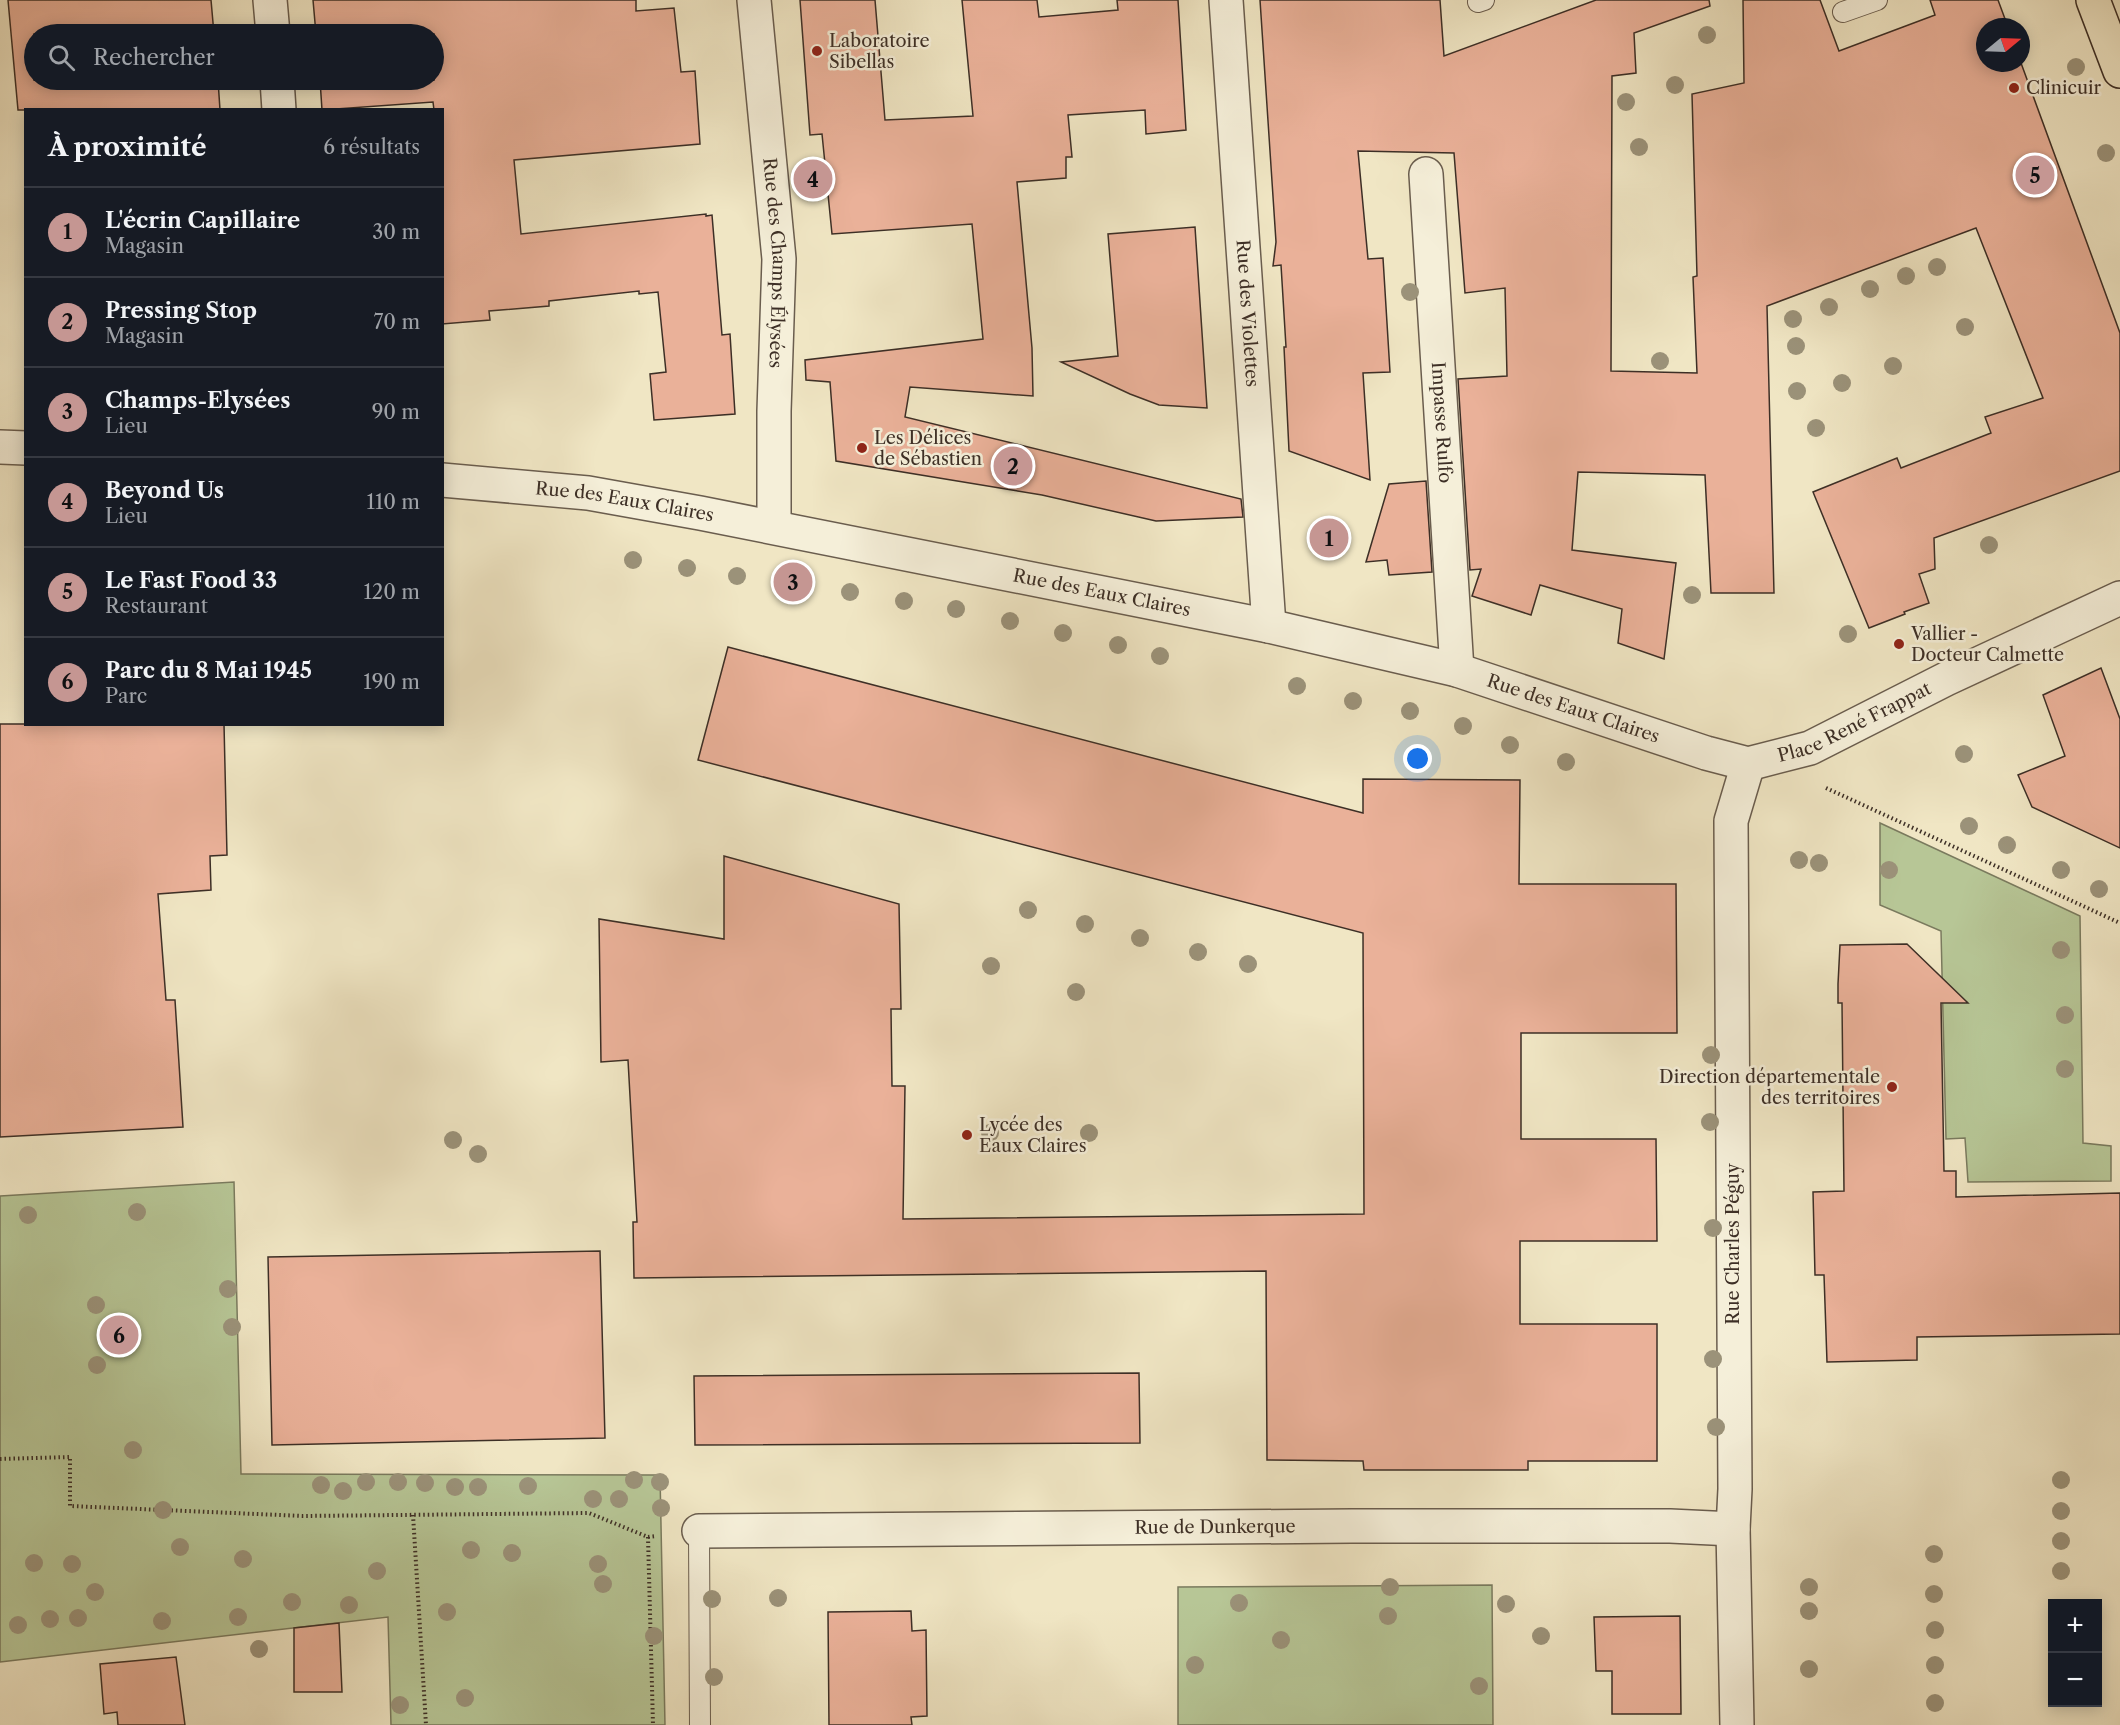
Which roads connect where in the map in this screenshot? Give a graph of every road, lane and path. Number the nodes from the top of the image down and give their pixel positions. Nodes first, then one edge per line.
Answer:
1 (270, 0) edge
2 (754, 0) edge
3 (1226, 0) edge
4 (1877, 0) edge
5 (2094, 0) edge
6 (1843, 12) dead end
7 (272, 24) edge
8 (2120, 71) edge
9 (278, 90) edge
10 (279, 108) edge
11 (1426, 174) dead end
12 (0, 447) edge
13 (24, 448) edge
14 (444, 480) edge
15 (774, 526) junction
16 (2120, 598) edge
17 (1269, 626) junction
18 (1457, 670) junction
19 (1748, 764) junction
20 (1825, 787) dead end
21 (2120, 923) edge
22 (0, 1459) edge
23 (413, 1515) junction
24 (1733, 1529) junction
25 (699, 1531) junction
26 (648, 1537) junction
27 (426, 1725) edge
28 (653, 1725) edge
29 (700, 1725) edge
30 (1737, 1725) edge

1 - 7 street
2 - 15 street, Rue des Champs Élysées
3 - 17 street, Rue des Violettes
4 - 6 lane
5 - 8 main road
9 - 10 street
11 - 18 street, Impasse Rulfo
12 - 13 street
14 - 15 street, Rue des Eaux Claires
15 - 17 street, Rue des Eaux Claires
16 - 19 street, Place René Frappat
17 - 18 street, Rue des Eaux Claires
18 - 19 street, Rue des Eaux Claires
19 - 24 street, Rue Charles Péguy
20 - 21 path
22 - 23 path
23 - 26 path
23 - 27 path
24 - 25 street, Rue de Dunkerque
24 - 30 street, Rue Charles Péguy
25 - 26 path
25 - 29 lane
26 - 28 path

